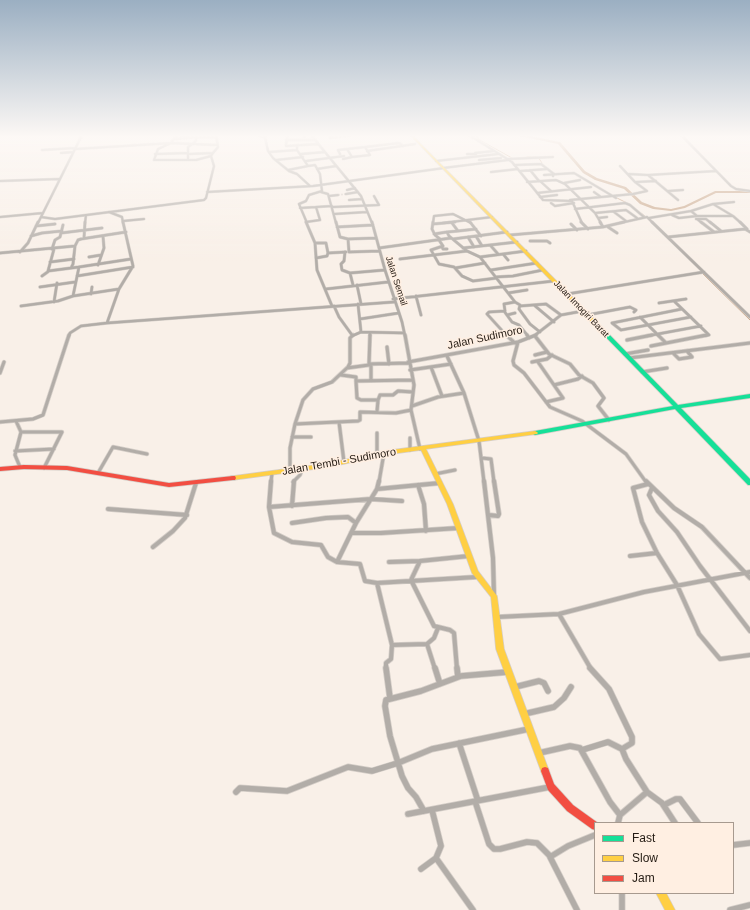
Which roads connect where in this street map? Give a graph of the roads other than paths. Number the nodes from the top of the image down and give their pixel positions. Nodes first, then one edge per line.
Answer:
1 (211, 177) edge
2 (301, 177) edge
3 (320, 177) edge
4 (346, 177) edge
5 (375, 177) edge
6 (452, 177) edge
7 (524, 177) edge
8 (537, 177) edge
9 (582, 177) edge
10 (632, 177) edge
11 (651, 177) edge
12 (722, 177) edge
13 (59, 179) joint
14 (556, 180) joint
15 (580, 180) dead end
16 (0, 181) edge
17 (349, 181) junction
18 (540, 181) junction
19 (656, 181) junction
20 (527, 182) junction
21 (635, 182) junction
22 (562, 183) junction
23 (322, 185) junction
24 (310, 186) junction
25 (591, 187) dead end
26 (355, 188) junction
27 (348, 190) tunnel mouth
28 (572, 190) junction
29 (683, 190) dead end
30 (552, 191) junction
31 (668, 191) junction
32 (750, 191) edge
33 (207, 192) junction
34 (321, 192) junction
35 (358, 192) junction
36 (594, 192) dead end
37 (537, 193) junction
38 (346, 194) tunnel mouth
39 (338, 195) tunnel mouth
40 (557, 195) junction
41 (612, 195) junction
42 (329, 196) junction
43 (374, 196) dead end
44 (540, 196) junction
45 (601, 197) junction
46 (616, 198) dead end
47 (362, 199) junction
48 (349, 200) dead end
49 (560, 200) junction
50 (569, 200) junction
51 (583, 200) junction
52 (678, 200) dead end
53 (734, 202) dead end
54 (551, 203) dead end
55 (574, 203) junction
56 (713, 204) junction
57 (608, 205) junction
58 (365, 206) junction
59 (316, 207) junction
60 (332, 207) junction
61 (300, 208) junction
62 (589, 208) junction
63 (575, 209) junction
64 (691, 211) junction
65 (110, 212) junction
66 (367, 212) junction
67 (615, 212) junction
68 (43, 213) junction
69 (595, 213) junction
70 (334, 214) junction
71 (86, 215) junction
72 (672, 215) junction
73 (73, 216) junction
74 (733, 216) junction
75 (0, 217) edge
76 (41, 217) junction
77 (607, 217) dead end
78 (646, 217) junction
79 (697, 217) junction
80 (492, 218) junction
81 (598, 218) junction
82 (637, 218) junction
83 (144, 219) dead end
84 (71, 221) dead end
85 (123, 221) junction
86 (469, 221) junction
87 (626, 221) junction
88 (306, 222) junction
89 (452, 223) junction
90 (55, 224) dead end
91 (433, 224) junction
92 (571, 224) dead end
93 (63, 225) dead end
94 (373, 225) junction
95 (36, 226) junction
96 (608, 226) junction
97 (337, 227) junction
98 (603, 227) junction
99 (102, 228) dead end
100 (476, 229) junction
101 (588, 229) junction
102 (747, 229) junction
103 (85, 230) junction
104 (577, 230) junction
105 (75, 231) junction
106 (458, 231) junction
107 (720, 231) junction
108 (62, 232) junction
109 (126, 232) junction
110 (447, 232) junction
111 (714, 232) junction
112 (750, 232) edge
113 (530, 233) junction
114 (617, 233) dead end
115 (434, 234) junction
116 (509, 234) junction
117 (31, 236) junction
118 (103, 236) junction
119 (476, 236) junction
120 (481, 236) junction
121 (468, 237) junction
122 (668, 237) junction
123 (84, 238) junction
124 (376, 238) junction
125 (80, 239) junction
126 (348, 239) junction
127 (452, 239) junction
128 (439, 240) junction
129 (536, 240) junction
130 (530, 241) dead end
131 (517, 242) junction
132 (315, 243) junction
133 (550, 243) dead end
134 (75, 246) junction
135 (482, 246) junction
136 (491, 246) junction
137 (442, 247) junction
138 (474, 247) junction
139 (463, 248) junction
140 (53, 249) junction
141 (447, 249) dead end
142 (379, 250) junction
143 (466, 251) junction
144 (526, 251) junction
145 (20, 252) junction
146 (345, 252) junction
147 (349, 252) junction
148 (328, 253) junction
149 (0, 254) edge
150 (433, 254) junction
151 (498, 254) junction
152 (503, 254) junction
153 (101, 255) junction
154 (89, 257) dead end
155 (480, 257) junction
156 (316, 258) junction
157 (74, 259) junction
158 (131, 259) junction
159 (400, 259) dead end
160 (508, 260) dead end
161 (50, 262) junction
162 (485, 263) junction
163 (537, 263) junction
164 (98, 265) junction
165 (79, 267) junction
166 (132, 267) junction
167 (515, 267) junction
168 (71, 268) junction
169 (455, 268) junction
170 (385, 270) junction
171 (491, 270) junction
172 (543, 270) junction
173 (48, 271) junction
174 (703, 272) junction
175 (350, 273) junction
176 (521, 274) junction
177 (42, 276) dead end
178 (77, 276) junction
179 (497, 278) junction
180 (554, 281) junction
181 (75, 282) junction
182 (388, 282) junction
183 (57, 284) junction
184 (355, 285) junction
185 (40, 287) dead end
186 (92, 287) dead end
187 (504, 287) junction
188 (119, 289) junction
189 (326, 289) junction
190 (527, 290) dead end
191 (508, 293) junction
192 (91, 294) junction
193 (567, 294) junction
194 (73, 296) junction
195 (416, 296) junction
196 (686, 299) dead end
197 (394, 300) junction
198 (674, 301) junction
199 (54, 302) junction
200 (515, 302) junction
201 (359, 304) junction
202 (659, 304) dead end
203 (534, 305) junction
204 (21, 306) dead end
205 (333, 306) junction
206 (520, 306) junction
207 (682, 309) junction
208 (582, 311) junction
209 (399, 313) junction
210 (506, 313) junction
211 (514, 313) dead end
212 (421, 315) dead end
213 (561, 315) junction
214 (587, 315) junction
215 (640, 317) junction
216 (691, 317) junction
217 (750, 317) edge
218 (360, 319) junction
219 (554, 322) junction
220 (107, 323) junction
221 (649, 326) junction
222 (701, 326) junction
223 (361, 332) junction
224 (540, 332) junction
225 (370, 333) junction
226 (404, 333) junction
227 (658, 334) junction
228 (352, 335) junction
229 (535, 336) junction
230 (529, 338) junction
231 (627, 340) dead end
232 (750, 342) edge
233 (516, 343) junction
234 (666, 343) junction
235 (652, 346) dead end
236 (387, 347) dead end
237 (648, 350) dead end
238 (687, 351) junction
239 (547, 352) junction
240 (673, 352) junction
241 (535, 355) dead end
242 (552, 355) junction
243 (446, 356) junction
244 (627, 356) junction
245 (4, 362) dead end
246 (408, 362) junction
247 (532, 362) dead end
248 (538, 362) junction
249 (389, 364) junction
250 (451, 364) junction
251 (370, 365) junction
252 (431, 367) junction
253 (347, 368) junction
254 (667, 368) dead end
255 (410, 370) junction
256 (642, 372) junction
257 (0, 373) edge
258 (341, 375) junction
259 (582, 376) junction
260 (371, 380) junction
261 (413, 380) junction
262 (356, 381) junction
263 (554, 385) junction
264 (413, 392) junction
265 (464, 392) junction
266 (442, 396) junction
267 (750, 396) edge
268 (568, 397) dead end
269 (563, 398) junction
270 (378, 400) junction
271 (546, 402) junction
272 (677, 407) junction
273 (412, 408) junction
274 (377, 412) junction
275 (609, 420) junction
276 (16, 421) junction
277 (0, 422) edge
278 (339, 422) junction
279 (295, 424) junction
280 (587, 425) junction
281 (21, 432) junction
282 (377, 433) dead end
283 (292, 437) junction
284 (311, 437) dead end
285 (410, 438) dead end
286 (479, 441) junction
287 (54, 449) junction
288 (422, 449) junction
289 (410, 450) junction
290 (15, 452) junction
291 (384, 453) junction
292 (148, 454) dead end
293 (377, 454) junction
294 (482, 458) junction
295 (344, 462) junction
296 (20, 467) junction
297 (44, 468) junction
298 (0, 469) edge
299 (302, 469) junction
300 (455, 470) dead end
301 (290, 471) junction
302 (98, 473) junction
303 (272, 473) junction
304 (435, 474) junction
305 (196, 483) junction
306 (440, 483) junction
307 (750, 483) edge
308 (648, 484) junction
309 (418, 485) junction
310 (652, 488) junction
311 (377, 489) junction
312 (370, 499) junction
313 (402, 501) dead end
314 (292, 506) junction
315 (269, 507) junction
316 (108, 508) dead end
317 (187, 514) junction
318 (489, 515) junction
319 (292, 523) dead end
320 (356, 523) junction
321 (459, 528) junction
322 (426, 530) junction
323 (351, 533) junction
324 (153, 547) dead end
325 (657, 553) junction
326 (469, 556) junction
327 (630, 556) dead end
328 (420, 560) junction
329 (337, 562) junction
330 (389, 562) dead end
331 (748, 573) edge
332 (477, 577) junction
333 (750, 578) edge
334 (411, 580) junction
335 (711, 580) junction
336 (377, 583) junction
337 (677, 585) junction
338 (494, 596) junction
339 (560, 614) junction
340 (497, 617) junction
341 (438, 628) junction
342 (750, 631) edge
343 (427, 644) junction
344 (392, 645) junction
345 (750, 655) edge
346 (508, 672) junction
347 (458, 677) junction
348 (440, 684) junction
349 (514, 687) junction
350 (571, 687) dead end
351 (548, 690) dead end
352 (390, 698) junction
353 (523, 714) junction
354 (529, 729) junction
355 (459, 743) junction
356 (622, 749) junction
357 (582, 750) junction
358 (538, 754) junction
359 (398, 762) junction
360 (551, 787) junction
361 (236, 792) dead end
362 (647, 792) junction
363 (477, 801) junction
364 (664, 805) junction
365 (432, 810) junction
366 (424, 811) junction
367 (408, 814) dead end
368 (620, 815) junction
369 (618, 822) edge
370 (674, 822) edge
371 (697, 822) edge
372 (594, 825) edge
373 (594, 835) edge
374 (750, 843) edge
375 (734, 845) edge
376 (550, 856) junction
377 (436, 858) junction
378 (421, 869) dead end
379 (622, 894) edge
380 (662, 894) edge
381 (750, 905) edge
382 (473, 910) edge
383 (577, 910) edge
384 (622, 910) edge
385 (670, 910) edge
386 (730, 910) edge

1 - 33 street
2 - 24 street
3 - 23 street
4 - 17 street, Jalan Semail
5 - 17 street
6 - 80 main road, Jalan Imogiri Barat
7 - 20 street
8 - 18 street
9 - 41 street
10 - 21 street
11 - 19 street
12 - 32 street
13 - 16 street
13 - 68 street
14 - 18 street
14 - 22 street
15 - 22 street
17 - 23 street
17 - 26 street, Jalan Semail
18 - 20 street
18 - 30 street
19 - 21 street
19 - 31 street
20 - 37 street
21 - 41 street
22 - 28 street
23 - 24 street
23 - 34 street
24 - 33 street
25 - 28 street
26 - 27 street
26 - 35 street, Jalan Semail
28 - 30 street
28 - 51 street
29 - 31 street
30 - 37 street
30 - 40 street
31 - 52 street
33 - 65 street
34 - 42 street
34 - 61 street
35 - 38 street
35 - 47 street, Jalan Semail
36 - 45 street
37 - 44 street
39 - 42 street
40 - 44 street
40 - 49 street
41 - 45 street
41 - 46 street
42 - 60 street
43 - 58 street
44 - 49 street
45 - 51 street
47 - 48 street
47 - 58 street, Jalan Semail
49 - 50 street
50 - 51 street
50 - 55 street
51 - 62 street
53 - 56 street
54 - 55 street
55 - 63 street
56 - 64 street
56 - 74 street
57 - 62 street
57 - 67 street
57 - 78 street
58 - 60 street
58 - 66 street, Jalan Semail
59 - 60 street
59 - 61 street
59 - 88 street
60 - 70 street
61 - 88 street
62 - 63 street
62 - 69 street
63 - 101 street
64 - 72 street
64 - 79 street
65 - 71 street
65 - 85 street
66 - 70 street
66 - 94 street, Jalan Semail
67 - 69 street
67 - 82 street
67 - 87 street
68 - 75 street
68 - 76 street
69 - 81 street
70 - 97 street
71 - 73 street
71 - 103 street
72 - 78 street
72 - 79 street
73 - 76 street
73 - 84 street
74 - 79 street
74 - 102 street
76 - 95 street
77 - 81 street
78 - 82 street
78 - 122 street
79 - 107 street
79 - 111 street
80 - 86 street
80 - 116 main road, Jalan Imogiri Barat
81 - 98 street
82 - 87 street
83 - 85 street
85 - 109 street
86 - 89 street
86 - 91 street
86 - 100 street
87 - 96 street
88 - 132 street
89 - 91 street
89 - 106 street
90 - 95 street
91 - 115 street
92 - 104 street
93 - 108 street
94 - 97 street
94 - 124 street, Jalan Semail
95 - 117 street
96 - 98 street
96 - 114 street
97 - 126 street
98 - 101 street
99 - 103 street
100 - 106 street
100 - 120 street
101 - 104 street
102 - 107 street
102 - 112 street
103 - 105 street
103 - 123 street
104 - 113 street
105 - 108 street
105 - 125 street
106 - 110 street
107 - 111 street
108 - 117 street
108 - 140 street
109 - 118 street
109 - 158 street
110 - 115 street
110 - 127 street
111 - 122 street
113 - 116 street
113 - 129 street
115 - 128 street
116 - 120 street
116 - 131 main road, Jalan Imogiri Barat
117 - 145 street
118 - 123 street
118 - 153 street
119 - 120 street
119 - 121 street
119 - 135 street
121 - 127 street
121 - 138 street
122 - 174 street
123 - 125 street
124 - 126 street
124 - 142 street, Jalan Semail
125 - 134 street
126 - 147 street
127 - 128 street
127 - 139 street
128 - 137 street
128 - 142 street
129 - 130 street
129 - 133 street
131 - 136 street
131 - 144 main road, Jalan Imogiri Barat
132 - 148 street
132 - 156 street
134 - 140 street
134 - 157 street
135 - 136 street
135 - 138 street
136 - 151 street
137 - 141 street
137 - 150 street
138 - 139 street
139 - 143 street
140 - 145 street
140 - 161 street
142 - 147 street
142 - 170 street, Jalan Semail
143 - 150 street
143 - 155 street
144 - 152 street
144 - 163 main road, Jalan Imogiri Barat
145 - 149 street
146 - 147 street
146 - 148 street
146 - 175 street
148 - 156 street
150 - 159 street
150 - 169 street
151 - 152 street
151 - 155 street
152 - 160 street
153 - 154 street
153 - 164 street
155 - 162 street
156 - 189 street
157 - 161 street
157 - 168 street
158 - 164 street
158 - 166 street
161 - 173 street
162 - 169 street
162 - 171 street
163 - 167 street
163 - 172 main road, Jalan Imogiri Barat
164 - 165 street
165 - 168 street
165 - 178 street
166 - 178 street
166 - 188 street
167 - 171 street
167 - 176 street
168 - 173 street
169 - 179 street
170 - 175 street
170 - 182 street, Jalan Semail
171 - 179 street
172 - 176 street
172 - 180 main road, Jalan Imogiri Barat
173 - 177 street
174 - 193 street
174 - 217 street
175 - 184 street
176 - 179 street
178 - 181 street
179 - 187 street
180 - 187 street
180 - 193 main road, Jalan Imogiri Barat
181 - 183 street
181 - 194 street
182 - 184 street
182 - 197 street, Jalan Semail
183 - 185 street
183 - 199 street
184 - 189 street
184 - 201 street
186 - 192 street
187 - 191 street
187 - 195 street
188 - 192 street
188 - 220 street
189 - 205 street
190 - 191 street
191 - 200 street
192 - 194 street
193 - 208 main road, Jalan Imogiri Barat
194 - 199 street
195 - 197 street
195 - 212 street
196 - 198 street
197 - 201 street
197 - 209 street, Jalan Semail
198 - 202 street
198 - 207 street
199 - 204 street
200 - 206 street
200 - 210 street
201 - 205 street
201 - 218 street
203 - 206 street
203 - 213 street
203 - 219 street
205 - 220 street
205 - 228 street
206 - 224 street
207 - 215 street
207 - 216 street
208 - 213 street
208 - 214 main road, Jalan Imogiri Barat
209 - 218 street
209 - 226 street, Jalan Semail
210 - 211 street
210 - 230 street
210 - 233 street
213 - 219 street, Jalan Sudimoro
214 - 215 street
214 - 244 main road, Jalan Imogiri Barat
215 - 221 street
215 - 221 street
216 - 221 street
216 - 222 street
218 - 223 street
219 - 224 street, Jalan Sudimoro
220 - 276 street
221 - 227 street
222 - 227 street
222 - 234 street
223 - 225 street
223 - 228 street
224 - 229 street, Jalan Sudimoro
225 - 226 street
225 - 251 street
226 - 246 street, Jalan Semail
227 - 231 street
227 - 234 street
228 - 253 street
229 - 230 street, Jalan Sudimoro
229 - 239 street
230 - 233 street, Jalan Sudimoro
232 - 238 street
233 - 243 street, Jalan Sudimoro
233 - 271 street
234 - 235 street
236 - 249 street
237 - 244 street
238 - 240 street
238 - 240 street
239 - 241 street
239 - 242 street
240 - 244 street
242 - 248 street
242 - 259 street
243 - 246 street, Jalan Sudimoro
243 - 250 street
244 - 256 main road, Jalan Imogiri Barat
245 - 257 street
246 - 249 street, Jalan Sudimoro
246 - 255 street, Jalan Semail
247 - 248 street
248 - 263 street
249 - 251 street, Jalan Sudimoro
250 - 252 street
250 - 265 street
251 - 253 street, Jalan Sudimoro
251 - 260 street
252 - 255 street
252 - 266 street
253 - 258 street
254 - 256 street
255 - 261 street, Jalan Semail
256 - 272 main road, Jalan Imogiri Barat
258 - 262 street
258 - 279 street
259 - 263 street
259 - 275 street
260 - 261 street
260 - 262 street
261 - 264 street, Jalan Semail
262 - 270 street
263 - 269 street
264 - 270 street
264 - 273 street, Jalan Semail
265 - 266 street
265 - 286 street
266 - 273 street
267 - 272 main road, Jalan Tembi - Sudimoro
268 - 269 street
269 - 271 street
270 - 274 street
271 - 280 street
272 - 275 main road, Jalan Tembi - Sudimoro
272 - 307 main road, Jalan Imogiri Barat
273 - 274 street
273 - 288 street, Jalan Semail
274 - 278 street
275 - 280 main road, Jalan Tembi - Sudimoro
276 - 277 street
276 - 281 street
278 - 279 street
278 - 295 street
279 - 283 street
280 - 286 main road, Jalan Tembi - Sudimoro
280 - 308 street
281 - 287 street
281 - 290 street
282 - 293 street
283 - 284 street
283 - 301 street
285 - 289 street
286 - 288 main road, Jalan Tembi - Sudimoro
286 - 294 street
287 - 290 street
287 - 297 street
288 - 289 main road, Jalan Tembi - Sudimoro
288 - 304 main road
289 - 291 main road, Jalan Tembi - Sudimoro
290 - 296 street
291 - 293 main road, Jalan Tembi - Sudimoro
291 - 311 street
292 - 302 street
293 - 295 main road, Jalan Tembi - Sudimoro
294 - 318 street
294 - 318 street
295 - 299 main road, Jalan Tembi - Sudimoro
296 - 297 main road, Jalan Tembi - Sudimoro
296 - 298 main road, Jalan Tembi - Sudimoro
297 - 302 main road, Jalan Tembi - Sudimoro
299 - 301 main road, Jalan Tembi - Sudimoro
299 - 314 street
300 - 304 street
301 - 303 main road, Jalan Tembi - Sudimoro
302 - 305 main road, Jalan Tembi - Sudimoro
303 - 305 main road, Jalan Tembi - Sudimoro
303 - 315 street
304 - 306 main road
305 - 317 street
306 - 309 street
306 - 321 main road
308 - 310 street
308 - 325 street
309 - 311 street
309 - 322 street
310 - 331 street
310 - 335 street
311 - 312 street
312 - 313 street
312 - 314 street
312 - 320 street
314 - 315 street
315 - 329 street
316 - 317 street
317 - 324 street
318 - 338 street
319 - 320 street
320 - 323 street
321 - 322 street
321 - 326 main road
322 - 323 street
323 - 329 street
325 - 327 street
325 - 337 street
326 - 328 street
326 - 332 main road
328 - 330 street
328 - 334 street
329 - 336 street
331 - 333 street
331 - 335 street
332 - 334 street
332 - 338 main road
334 - 336 street
334 - 341 street
335 - 337 street
335 - 342 street
336 - 344 street
337 - 339 street
337 - 345 street
338 - 340 main road
339 - 340 street
339 - 356 street
340 - 346 main road
341 - 343 street
341 - 347 street
343 - 344 street
343 - 348 street
344 - 352 street
346 - 347 street
346 - 349 main road
347 - 348 street
348 - 352 street
349 - 351 street
349 - 353 main road
350 - 353 street
352 - 359 street
353 - 354 main road
354 - 355 street
354 - 358 main road
355 - 359 street
355 - 363 street
356 - 357 street
356 - 362 street
357 - 358 street
357 - 368 street
358 - 360 main road
359 - 361 street
359 - 366 street
360 - 363 street
360 - 372 main road
362 - 364 street
362 - 368 street
363 - 365 street
363 - 376 street
364 - 370 street
364 - 371 street
365 - 366 street
365 - 377 street
366 - 367 street
368 - 369 street
373 - 376 street
374 - 375 street
376 - 383 street
377 - 378 street
377 - 382 street
379 - 384 street
380 - 385 main road
381 - 386 street

